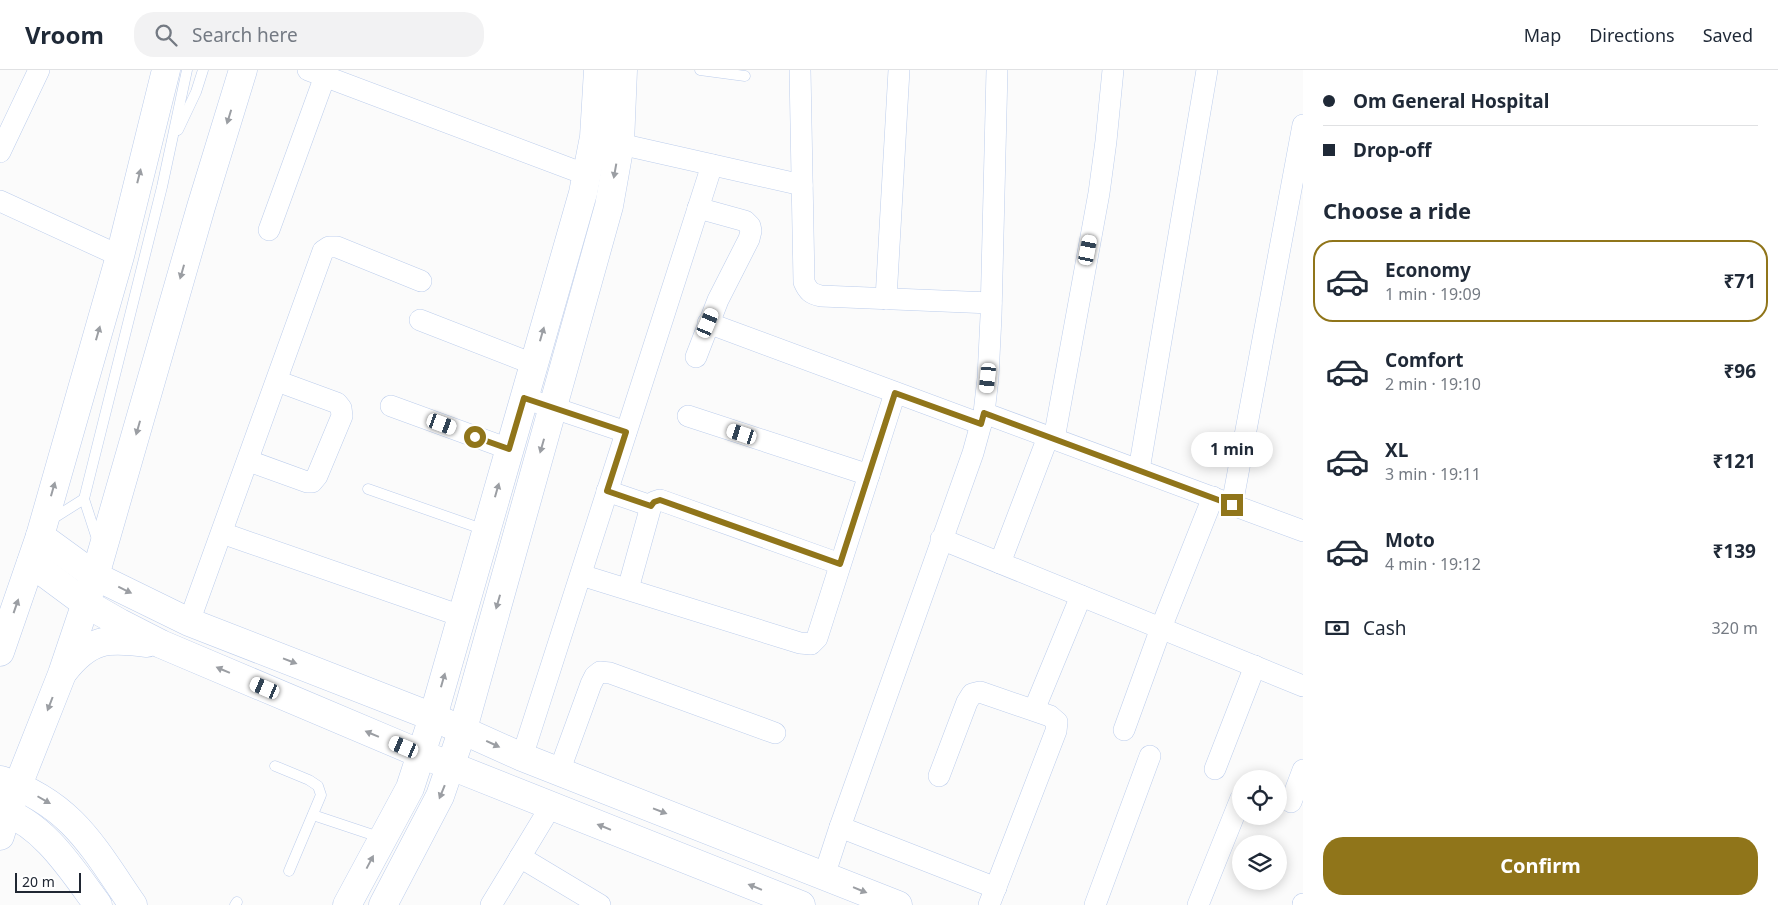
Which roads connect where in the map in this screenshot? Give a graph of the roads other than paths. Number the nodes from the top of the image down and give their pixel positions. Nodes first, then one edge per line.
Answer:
1 (39, 70) edge
2 (166, 70) edge
3 (187, 70) edge
4 (203, 70) edge
5 (243, 70) edge
6 (598, 70) edge
7 (623, 70) edge
8 (700, 70) edge
9 (800, 70) edge
10 (899, 70) edge
11 (998, 70) edge
12 (1113, 70) edge
13 (1207, 70) edge
14 (329, 75) edge
15 (745, 76) dead end
16 (1303, 125) edge
17 (620, 144) junction
18 (172, 145) junction
19 (0, 152) edge
20 (712, 165) junction
21 (586, 175) junction
22 (802, 185) junction
23 (0, 201) edge
24 (698, 208) junction
25 (269, 230) dead end
26 (120, 256) junction
27 (421, 281) dead end
28 (886, 299) junction
29 (991, 303) junction
30 (420, 320) dead end
31 (708, 323) junction
32 (696, 357) dead end
33 (533, 364) junction
34 (277, 381) junction
35 (895, 393) junction
36 (524, 398) junction
37 (391, 406) dead end
38 (553, 407) junction
39 (688, 416) dead end
40 (982, 419) junction
41 (626, 432) junction
42 (1051, 438) junction
43 (509, 449) junction
44 (249, 461) junction
45 (1139, 470) junction
46 (869, 475) junction
47 (368, 489) dead end
48 (607, 491) junction
49 (1213, 497) junction
50 (84, 499) junction
51 (1232, 505) junction
52 (651, 506) junction
53 (486, 530) junction
54 (42, 531) junction
55 (1303, 531) edge
56 (222, 533) junction
57 (941, 540) junction
58 (31, 563) junction
59 (1000, 563) junction
60 (99, 564) junction
61 (840, 564) junction
62 (580, 575) junction
63 (628, 589) junction
64 (1081, 596) junction
65 (85, 603) junction
66 (461, 616) junction
67 (189, 622) junction
68 (1161, 628) junction
69 (161, 644) junction
70 (0, 652) edge
71 (1254, 666) junction
72 (62, 674) junction
73 (1303, 686) edge
74 (1034, 710) junction
75 (433, 716) junction
76 (463, 729) junction
77 (1124, 730) dead end
78 (774, 733) dead end
79 (421, 754) junction
80 (1150, 756) dead end
81 (522, 757) junction
82 (275, 766) dead end
83 (451, 766) junction
84 (1215, 769) dead end
85 (1303, 770) edge
86 (559, 772) junction
87 (939, 776) dead end
88 (9, 783) edge
89 (1291, 802) dead end
90 (551, 806) junction
91 (313, 815) junction
92 (1232, 820) edge
93 (2, 821) edge
94 (840, 827) junction
95 (383, 838) junction
96 (520, 857) junction
97 (289, 871) dead end
98 (824, 876) junction
99 (992, 897) edge
100 (386, 904) edge
101 (98, 905) edge
102 (133, 905) edge
103 (346, 905) edge
104 (491, 905) edge
105 (600, 905) edge
106 (801, 905) edge
107 (898, 905) edge
108 (1095, 905) edge
109 (1198, 905) edge

1 - 19 street
26 -> 2 main road
3 - 18 lane
4 - 18 lane
5 -> 60 main road
6 - 21 main road
7 - 17 main road
8 - 15 lane
9 - 22 street
10 - 28 street
11 - 29 street
12 - 42 street
13 - 45 street
14 - 21 street
14 - 25 street
16 - 51 street
17 - 20 street
17 -> 38 main road
18 - 50 lane
20 - 22 street
20 - 24 street
33 -> 21 main road
22 - 28 street
23 - 26 street
24 - 31 street
24 - 41 street
54 -> 26 main road
27 - 34 street
28 - 29 street
29 - 40 street
30 - 33 street
31 - 32 street
31 - 35 street
33 - 36 main road
34 - 44 street
34 - 44 street
35 - 40 street
35 - 46 street
36 - 38 street
36 - 43 main road
37 - 43 street
38 - 41 street
38 -> 76 main road
39 - 46 street
40 - 42 street
40 - 57 street
41 - 48 street
42 - 45 street
42 - 59 street
53 -> 43 main road
44 - 56 street
45 - 49 street
46 - 61 street
47 - 53 lane
48 - 52 street
48 - 62 street
49 - 51 street
49 - 68 street
50 - 54 lane
50 - 60 lane
51 - 55 street
52 - 61 street
52 - 63 street
53 - 66 main road
54 - 58 main road
54 - 60 main road
56 - 66 street
56 - 67 street
57 - 59 street
57 - 94 street
58 - 65 main road
70 -> 58 main road
59 - 64 street
60 - 65 main road
60 -> 67 main road
61 - 63 street
62 - 63 street
62 - 81 street
64 - 68 street
64 - 74 street
65 - 69 main road
65 - 72 main road
75 -> 66 main road
67 -> 75 main road
68 - 71 street
68 - 77 street
69 - 72 main road
79 -> 69 main road
71 - 73 street
71 - 84 street
72 -> 88 main road
74 - 87 street
74 - 99 street
75 - 76 main road
75 - 79 main road
76 -> 81 main road
76 - 83 main road
78 - 86 street
79 - 83 main road
79 - 95 main road
80 - 108 street
81 - 86 main road
82 - 91 lane
83 - 90 main road
83 -> 100 main road
85 - 89 street
86 -> 98 main road
88 - 93 main road
88 -> 102 main road
90 - 96 street
106 -> 90 main road
91 - 95 lane
91 - 97 lane
92 - 109 street
93 - 101 main road
94 - 98 street
94 - 99 street
103 -> 95 main road
96 - 104 street
96 - 105 street
98 -> 107 main road

